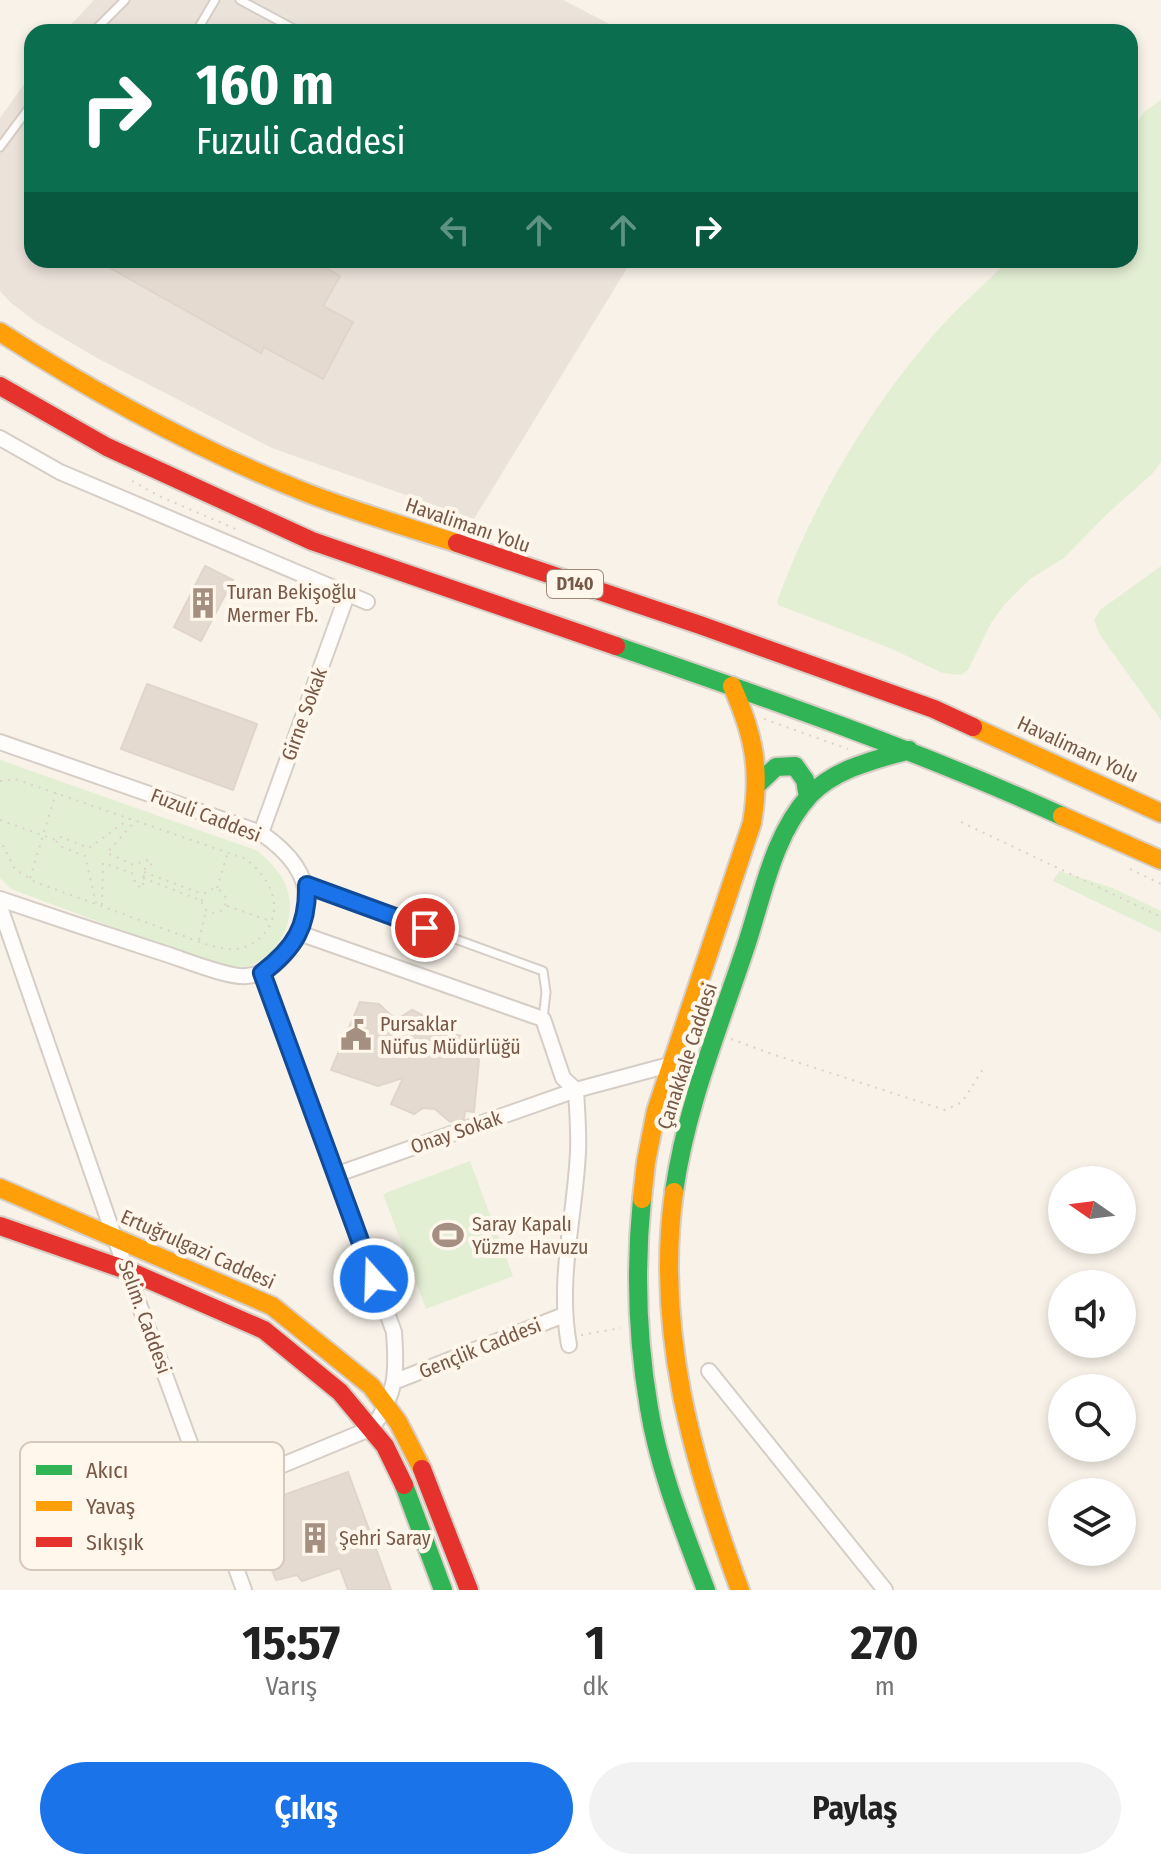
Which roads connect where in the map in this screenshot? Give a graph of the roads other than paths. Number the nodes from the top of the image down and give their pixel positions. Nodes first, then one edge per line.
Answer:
1 (125, 0) edge
2 (215, 0) edge
3 (240, 0) edge
4 (101, 24) edge
5 (201, 24) edge
6 (285, 24) edge
7 (24, 115) edge
8 (0, 147) edge
9 (2, 331) edge
10 (0, 386) edge
11 (0, 438) edge
12 (347, 595) junction
13 (367, 602) dead end
14 (732, 686) junction
15 (0, 742) edge
16 (909, 750) junction
17 (758, 784) junction
18 (808, 797) junction
19 (1161, 813) edge
20 (261, 833) junction
21 (1161, 860) edge
22 (307, 885) junction
23 (0, 899) edge
24 (0, 907) edge
25 (299, 933) junction
26 (262, 973) junction
27 (543, 1019) junction
28 (669, 1065) junction
29 (576, 1090) junction
30 (335, 1175) junction
31 (0, 1188) edge
32 (0, 1226) edge
33 (114, 1236) junction
34 (129, 1271) junction
35 (564, 1315) junction
36 (569, 1341) road end
37 (709, 1371) dead end
38 (396, 1381) junction
39 (380, 1417) junction
40 (191, 1442) edge
41 (284, 1461) edge
42 (237, 1570) edge
43 (244, 1590) edge
44 (443, 1590) edge
45 (469, 1590) edge
46 (706, 1590) edge
47 (740, 1590) edge
48 (885, 1590) edge

1 - 4 lane
2 - 5 lane
3 - 6 lane
7 - 8 lane
9 - 19 main road, Havalimanı Yolu / D140
10 - 14 main road, D140
11 - 12 street
12 - 13 street
12 - 20 street, Girne Sokak
14 - 16 main road, D140
14 - 17 main road, Çanakkale Caddesi
15 - 20 street, Fuzuli Caddesi
16 - 18 main road, Çanakkale Caddesi
16 - 21 main road, D140
17 - 18 main road
17 - 28 main road, Çanakkale Caddesi
18 - 47 main road, Çanakkale Caddesi
20 - 22 street, Fuzuli Caddesi
22 - 25 street
22 - 27 lane
23 - 26 street
24 - 33 street, Selim. Caddesi
25 - 26 street
25 - 27 street
26 - 30 street
27 - 29 street
28 - 29 street, Onay Sokak
28 - 46 main road, Çanakkale Caddesi
29 - 30 street, Onay Sokak
29 - 35 street
30 - 38 street
31 - 33 main road, Ertuğrulgazi Caddesi
32 - 34 main road, Ertuğrulgazi Caddesi
33 - 34 street, Selim. Caddesi
33 - 39 main road, Ertuğrulgazi Caddesi
34 - 39 main road, Ertuğrulgazi Caddesi
34 - 40 street, Selim. Caddesi
35 - 36 street
35 - 38 street, Gençlik Caddesi
37 - 48 street
38 - 39 street
39 - 41 street
39 - 44 main road, Ertuğrulgazi Caddesi
39 - 45 main road, Ertuğrulgazi Caddesi
42 - 43 street, Selim. Caddesi

